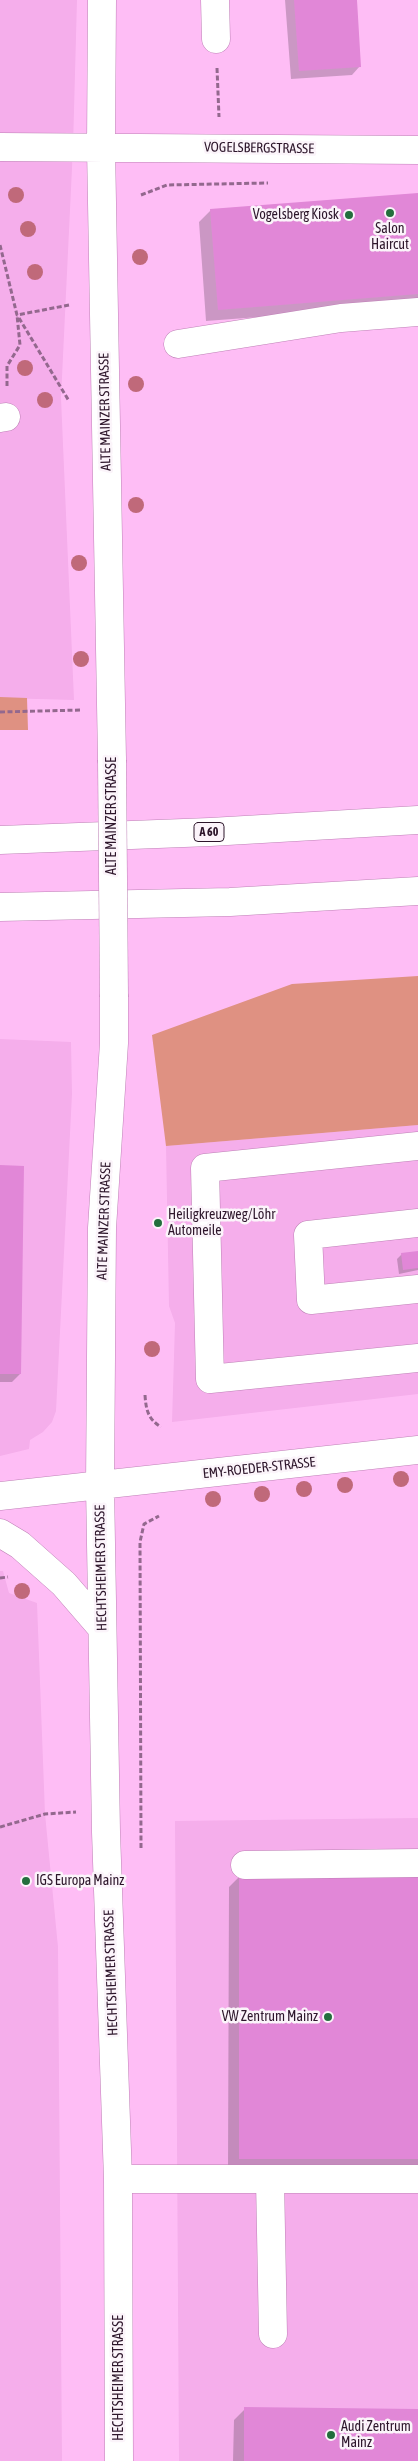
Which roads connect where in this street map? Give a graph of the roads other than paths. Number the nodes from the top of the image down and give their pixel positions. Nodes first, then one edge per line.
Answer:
1 (102, 0) edge
2 (215, 0) edge
3 (216, 39) road end
4 (0, 147) edge
5 (101, 147) junction
6 (418, 150) edge
7 (418, 312) edge
8 (178, 344) dead end
9 (418, 820) edge
10 (0, 840) edge
11 (418, 891) edge
12 (0, 907) edge
13 (418, 1146) edge
14 (418, 1223) edge
15 (418, 1289) edge
16 (418, 1358) edge
17 (418, 1450) edge
18 (100, 1486) junction
19 (0, 1496) edge
20 (0, 1533) edge
21 (102, 1628) junction
22 (418, 1863) edge
23 (245, 1865) dead end
24 (118, 2179) junction
25 (418, 2179) edge
26 (270, 2180) junction
27 (274, 2334) dead end
28 (119, 2461) edge

1 - 5 main road, ALTE MAINZER STRASSE
2 - 3 main road
4 - 5 main road
5 - 6 main road, VOGELSBERGSTRASSE
5 - 18 main road, ALTE MAINZER STRASSE, bridge
7 - 8 main road
9 - 10 main road, A 60
11 - 12 main road
13 - 16 main road
14 - 15 main road
17 - 18 main road, EMY-ROEDER-STRASSE
18 - 19 main road, EMY-ROEDER-STRASSE
18 - 21 main road, HECHTSHEIMER STRASSE
20 - 21 main road
21 - 24 main road, HECHTSHEIMER STRASSE
22 - 23 main road
24 - 26 main road
24 - 28 main road, HECHTSHEIMER STRASSE
25 - 26 main road
26 - 27 main road

